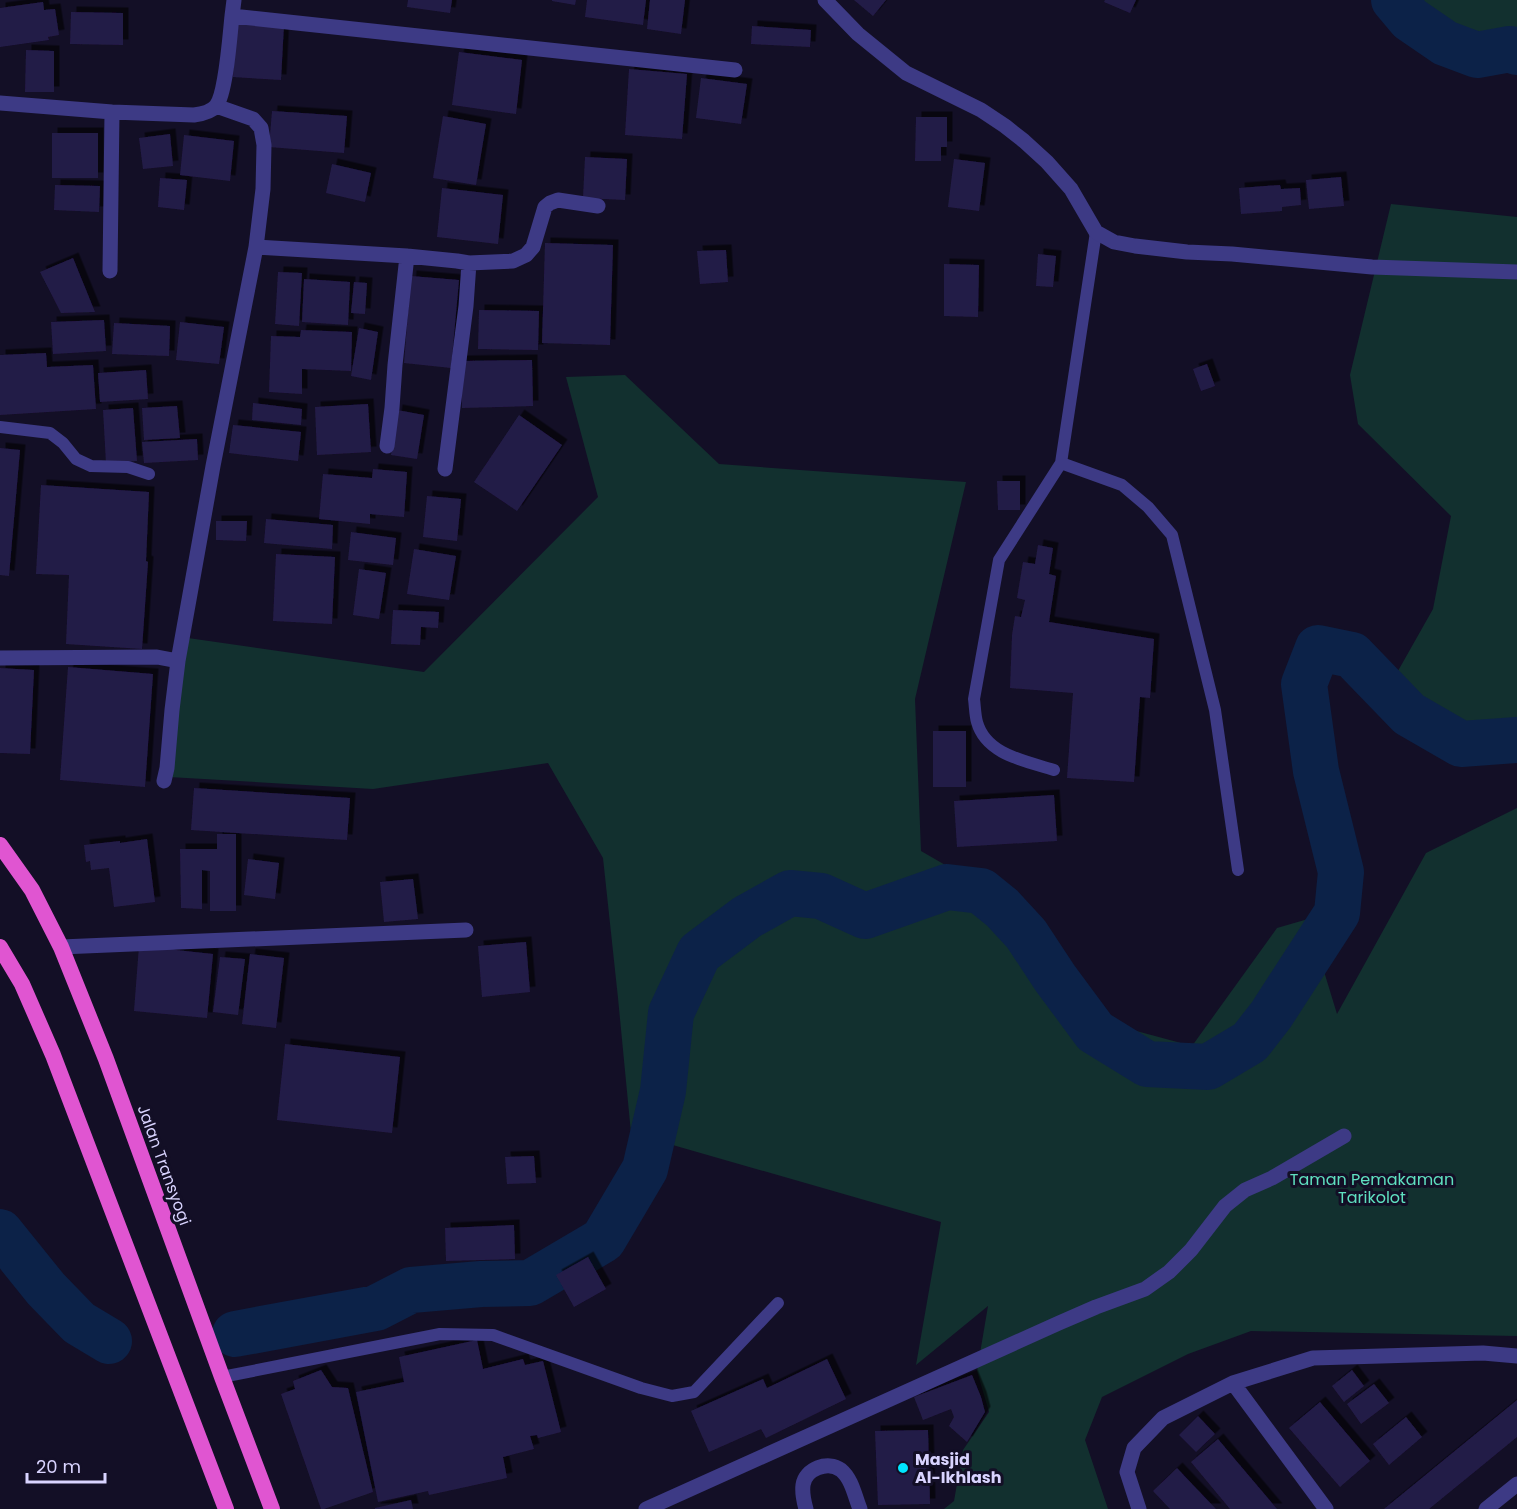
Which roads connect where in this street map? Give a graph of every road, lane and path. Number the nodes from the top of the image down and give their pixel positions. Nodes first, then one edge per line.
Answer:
1 (234, 0) edge
2 (825, 0) edge
3 (232, 16) junction
4 (735, 70) dead end
5 (0, 103) edge
6 (216, 106) junction
7 (112, 112) junction
8 (598, 206) dead end
9 (1096, 232) junction
10 (256, 247) junction
11 (407, 256) junction
12 (469, 263) junction
13 (110, 271) dead end
14 (1517, 272) edge
15 (0, 427) edge
16 (387, 446) dead end
17 (1060, 463) junction
18 (446, 469) dead end
19 (149, 474) dead end
20 (0, 658) edge
21 (178, 661) junction
22 (1054, 770) dead end
23 (164, 781) dead end
24 (0, 845) edge
25 (1238, 870) dead end
26 (466, 930) dead end
27 (0, 947) edge
28 (61, 947) junction
29 (1344, 1136) dead end
30 (778, 1303) dead end
31 (1517, 1356) edge
32 (222, 1377) junction
33 (1233, 1383) junction
34 (1517, 1484) edge
35 (226, 1509) edge
36 (272, 1509) edge
37 (646, 1509) edge
38 (806, 1509) edge
39 (860, 1509) edge
40 (1139, 1509) edge
41 (1326, 1509) edge
42 (1486, 1509) edge

1 - 3 street
2 - 9 street
3 - 4 street
3 - 6 street
5 - 7 street
6 - 7 street
6 - 10 street
7 - 13 street
8 - 12 street
9 - 14 street
9 - 17 lane
10 - 11 street
10 - 21 street
11 - 12 street
11 - 16 street
12 - 18 street
15 - 19 lane
17 - 22 lane
17 - 25 lane
20 - 21 street
21 - 23 street
24 - 28 highway, Jalan Transyogi
26 - 28 street
27 - 35 highway
28 - 32 highway, Jalan Transyogi
29 - 37 street
30 - 32 lane
31 - 33 street
32 - 36 highway, Jalan Transyogi
33 - 40 street
33 - 41 street
34 - 42 street
38 - 39 street

